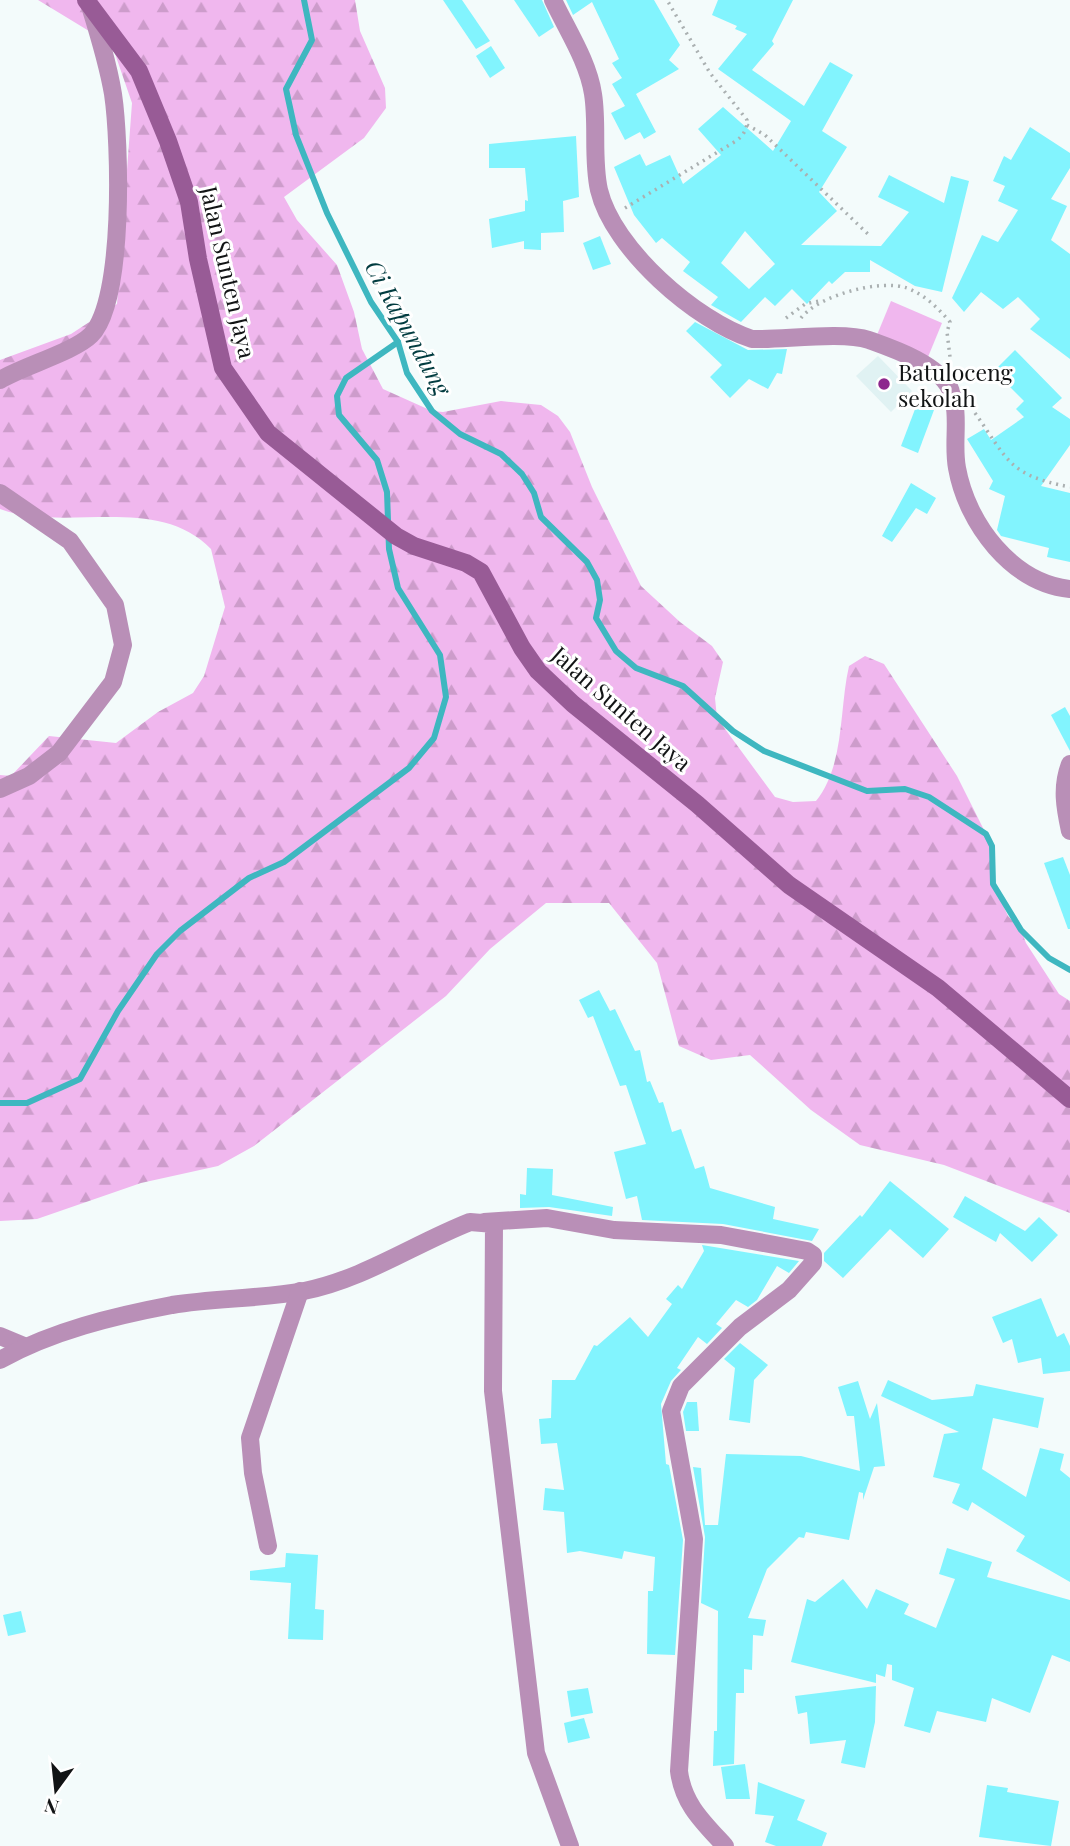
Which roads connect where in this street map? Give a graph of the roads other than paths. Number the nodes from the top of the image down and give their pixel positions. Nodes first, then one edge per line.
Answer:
1 (553, 0) edge
2 (88, 2) edge
3 (0, 380) edge
4 (0, 493) edge
5 (1070, 589) edge
6 (1070, 765) edge
7 (0, 789) edge
8 (1070, 831) edge
9 (1070, 1099) edge
10 (484, 1222) junction
11 (300, 1291) junction
12 (0, 1336) edge
13 (24, 1346) junction
14 (0, 1360) edge
15 (268, 1546) dead end
16 (570, 1846) edge
17 (725, 1846) edge

1 - 5 street
2 - 3 street
2 - 9 main road, Jalan Sunten Jaya
4 - 7 street
6 - 8 street
10 - 11 street
10 - 16 street
10 - 17 street
11 - 13 street
11 - 15 street
12 - 13 street
13 - 14 street

